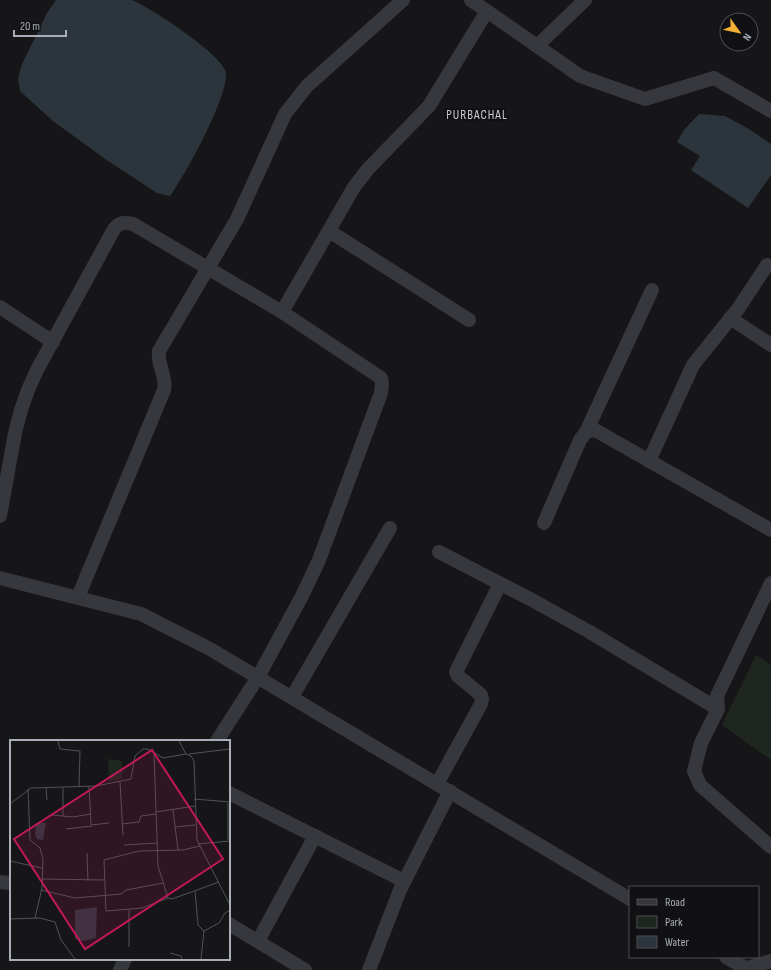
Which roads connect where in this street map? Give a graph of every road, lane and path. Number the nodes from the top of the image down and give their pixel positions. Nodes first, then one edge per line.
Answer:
1 (404, 0) edge
2 (471, 0) edge
3 (585, 0) edge
4 (487, 11) junction
5 (537, 46) junction
6 (771, 111) edge
7 (329, 231) junction
8 (767, 265) dead end
9 (209, 268) junction
10 (652, 290) dead end
11 (0, 307) edge
12 (282, 312) junction
13 (730, 318) junction
14 (469, 320) dead end
15 (52, 342) junction
16 (771, 345) edge
17 (586, 432) junction
18 (649, 461) junction
19 (0, 516) edge
20 (544, 523) dead end
21 (390, 528) dead end
22 (771, 530) edge
23 (439, 552) dead end
24 (0, 578) edge
25 (771, 583) edge
26 (500, 584) junction
27 (78, 597) junction
28 (258, 677) junction
29 (292, 697) junction
30 (718, 709) junction
31 (218, 740) edge
32 (437, 784) junction
33 (450, 791) junction
34 (230, 794) edge
35 (315, 836) junction
36 (771, 847) edge
37 (404, 881) junction
38 (0, 882) edge
39 (10, 883) edge
40 (629, 899) edge
41 (230, 925) edge
42 (258, 941) junction
43 (727, 958) edge
44 (125, 960) edge
45 (771, 961) edge
46 (743, 969) edge
47 (120, 970) edge
48 (305, 970) edge
49 (369, 970) edge

1 - 9 street
2 - 4 street
3 - 5 street
4 - 5 street
4 - 7 street
5 - 6 street
7 - 12 street
7 - 14 street
8 - 13 street
9 - 12 street
9 - 15 street
9 - 27 street
10 - 17 street
11 - 15 street
12 - 28 street
13 - 16 street
13 - 18 street
15 - 19 street
17 - 18 street
17 - 20 street
18 - 22 street
21 - 29 street
23 - 26 street
24 - 27 street
25 - 30 street
26 - 30 street
26 - 32 street
27 - 28 street
28 - 29 street
28 - 31 street
29 - 32 street
30 - 36 street
32 - 33 street
33 - 37 street
33 - 40 street
34 - 35 street
35 - 37 street
35 - 42 street
37 - 49 street
38 - 39 street
41 - 42 street
42 - 48 street
43 - 46 street
44 - 47 street
45 - 46 street

